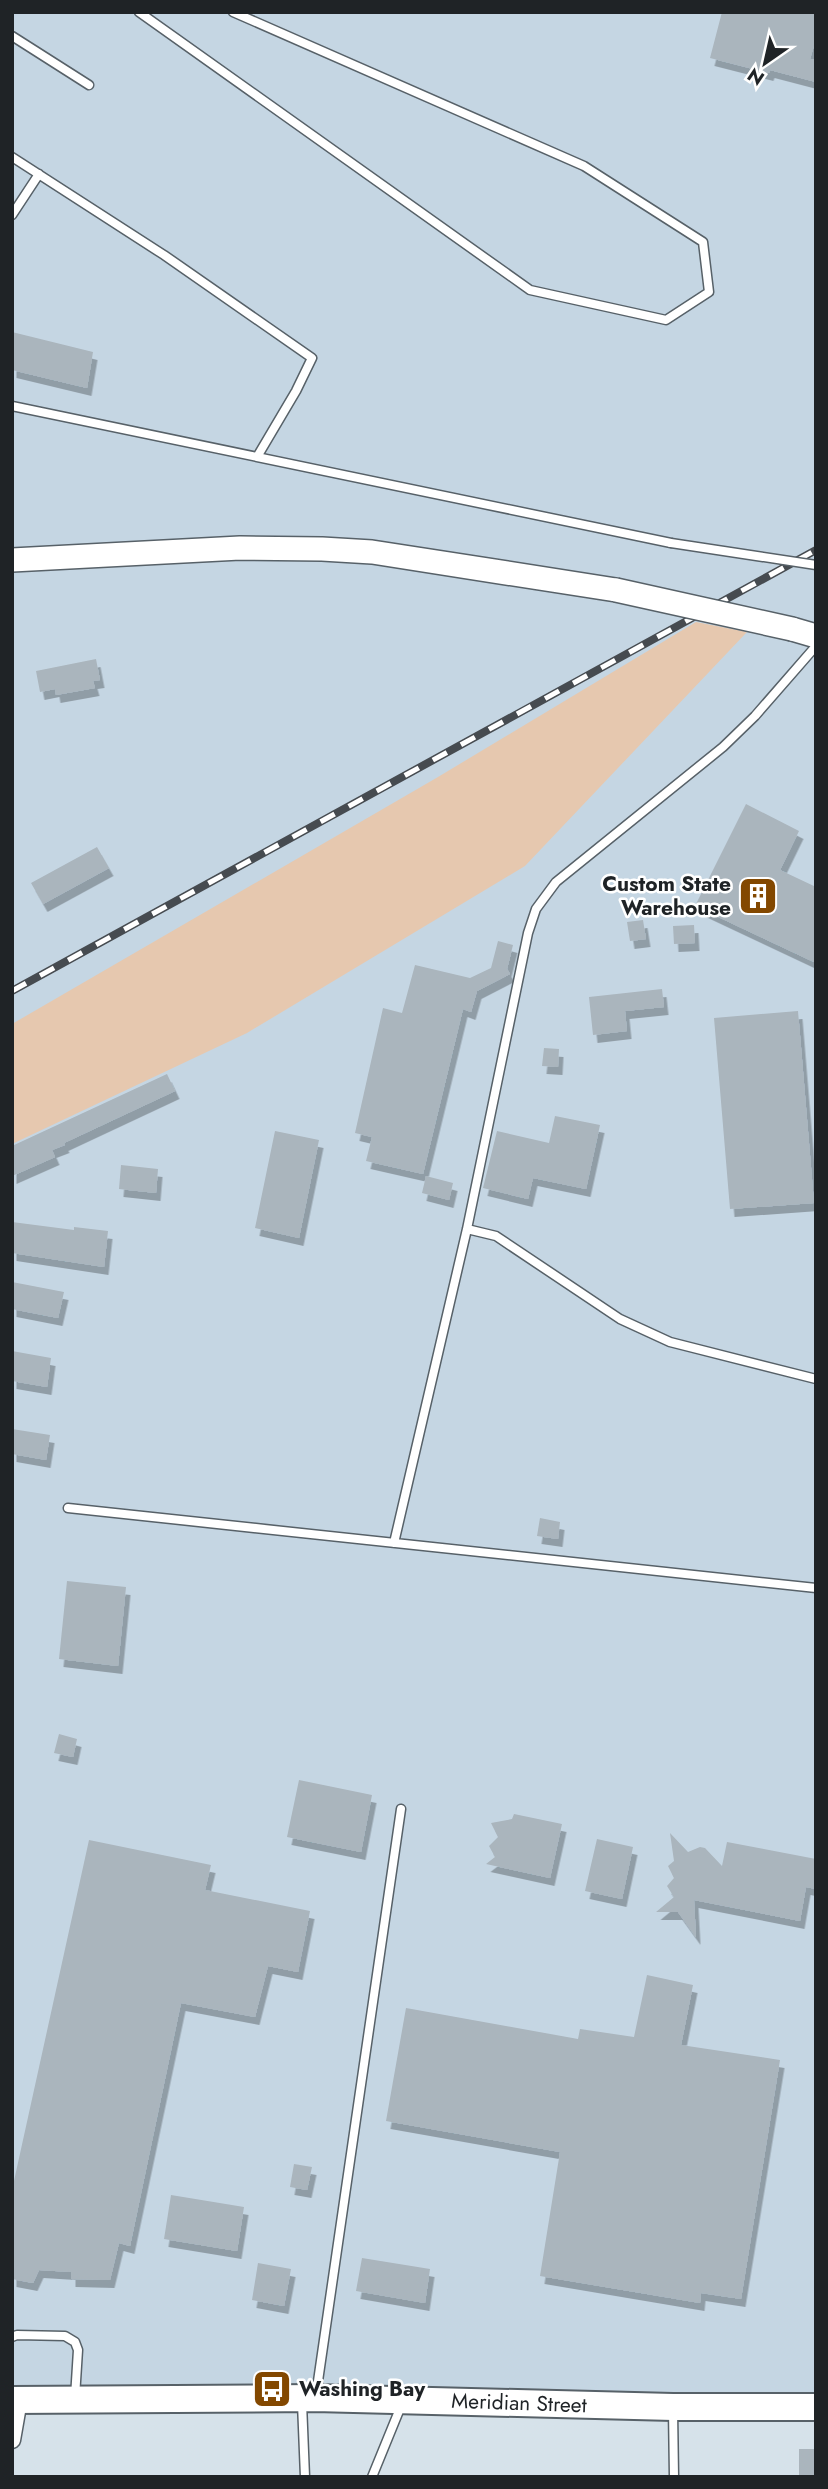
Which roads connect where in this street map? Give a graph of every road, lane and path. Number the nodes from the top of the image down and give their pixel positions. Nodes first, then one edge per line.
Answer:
1 (139, 12) edge
2 (233, 12) edge
3 (12, 37) edge
4 (89, 85) dead end
5 (12, 157) edge
6 (39, 174) junction
7 (12, 215) edge
8 (12, 406) edge
9 (257, 457) junction
10 (12, 560) edge
11 (816, 565) edge
12 (816, 636) edge
13 (816, 646) edge
14 (467, 1229) junction
15 (816, 1379) edge
16 (68, 1508) dead end
17 (394, 1543) junction
18 (816, 1588) edge
19 (401, 1809) dead end
20 (12, 2337) edge
21 (309, 2398) junction
22 (16, 2400) edge
23 (75, 2400) junction
24 (403, 2400) junction
25 (673, 2407) junction
26 (816, 2407) edge
27 (12, 2440) edge
28 (305, 2477) edge
29 (372, 2477) edge
30 (674, 2477) edge

1 - 2 lane
3 - 4 lane
5 - 6 lane
6 - 7 lane
6 - 9 lane
8 - 9 lane
9 - 11 lane, bridge
10 - 12 main road, bridge
13 - 14 lane
14 - 15 lane
14 - 17 lane
16 - 17 lane
17 - 18 lane
19 - 21 lane
20 - 23 lane
21 - 23 main road, Meridian Street
21 - 24 main road, Meridian Street
21 - 28 lane
22 - 23 main road, Meridian Street
22 - 27 street
24 - 25 main road, Meridian Street
24 - 29 lane
25 - 26 main road, Meridian Street
25 - 30 lane

